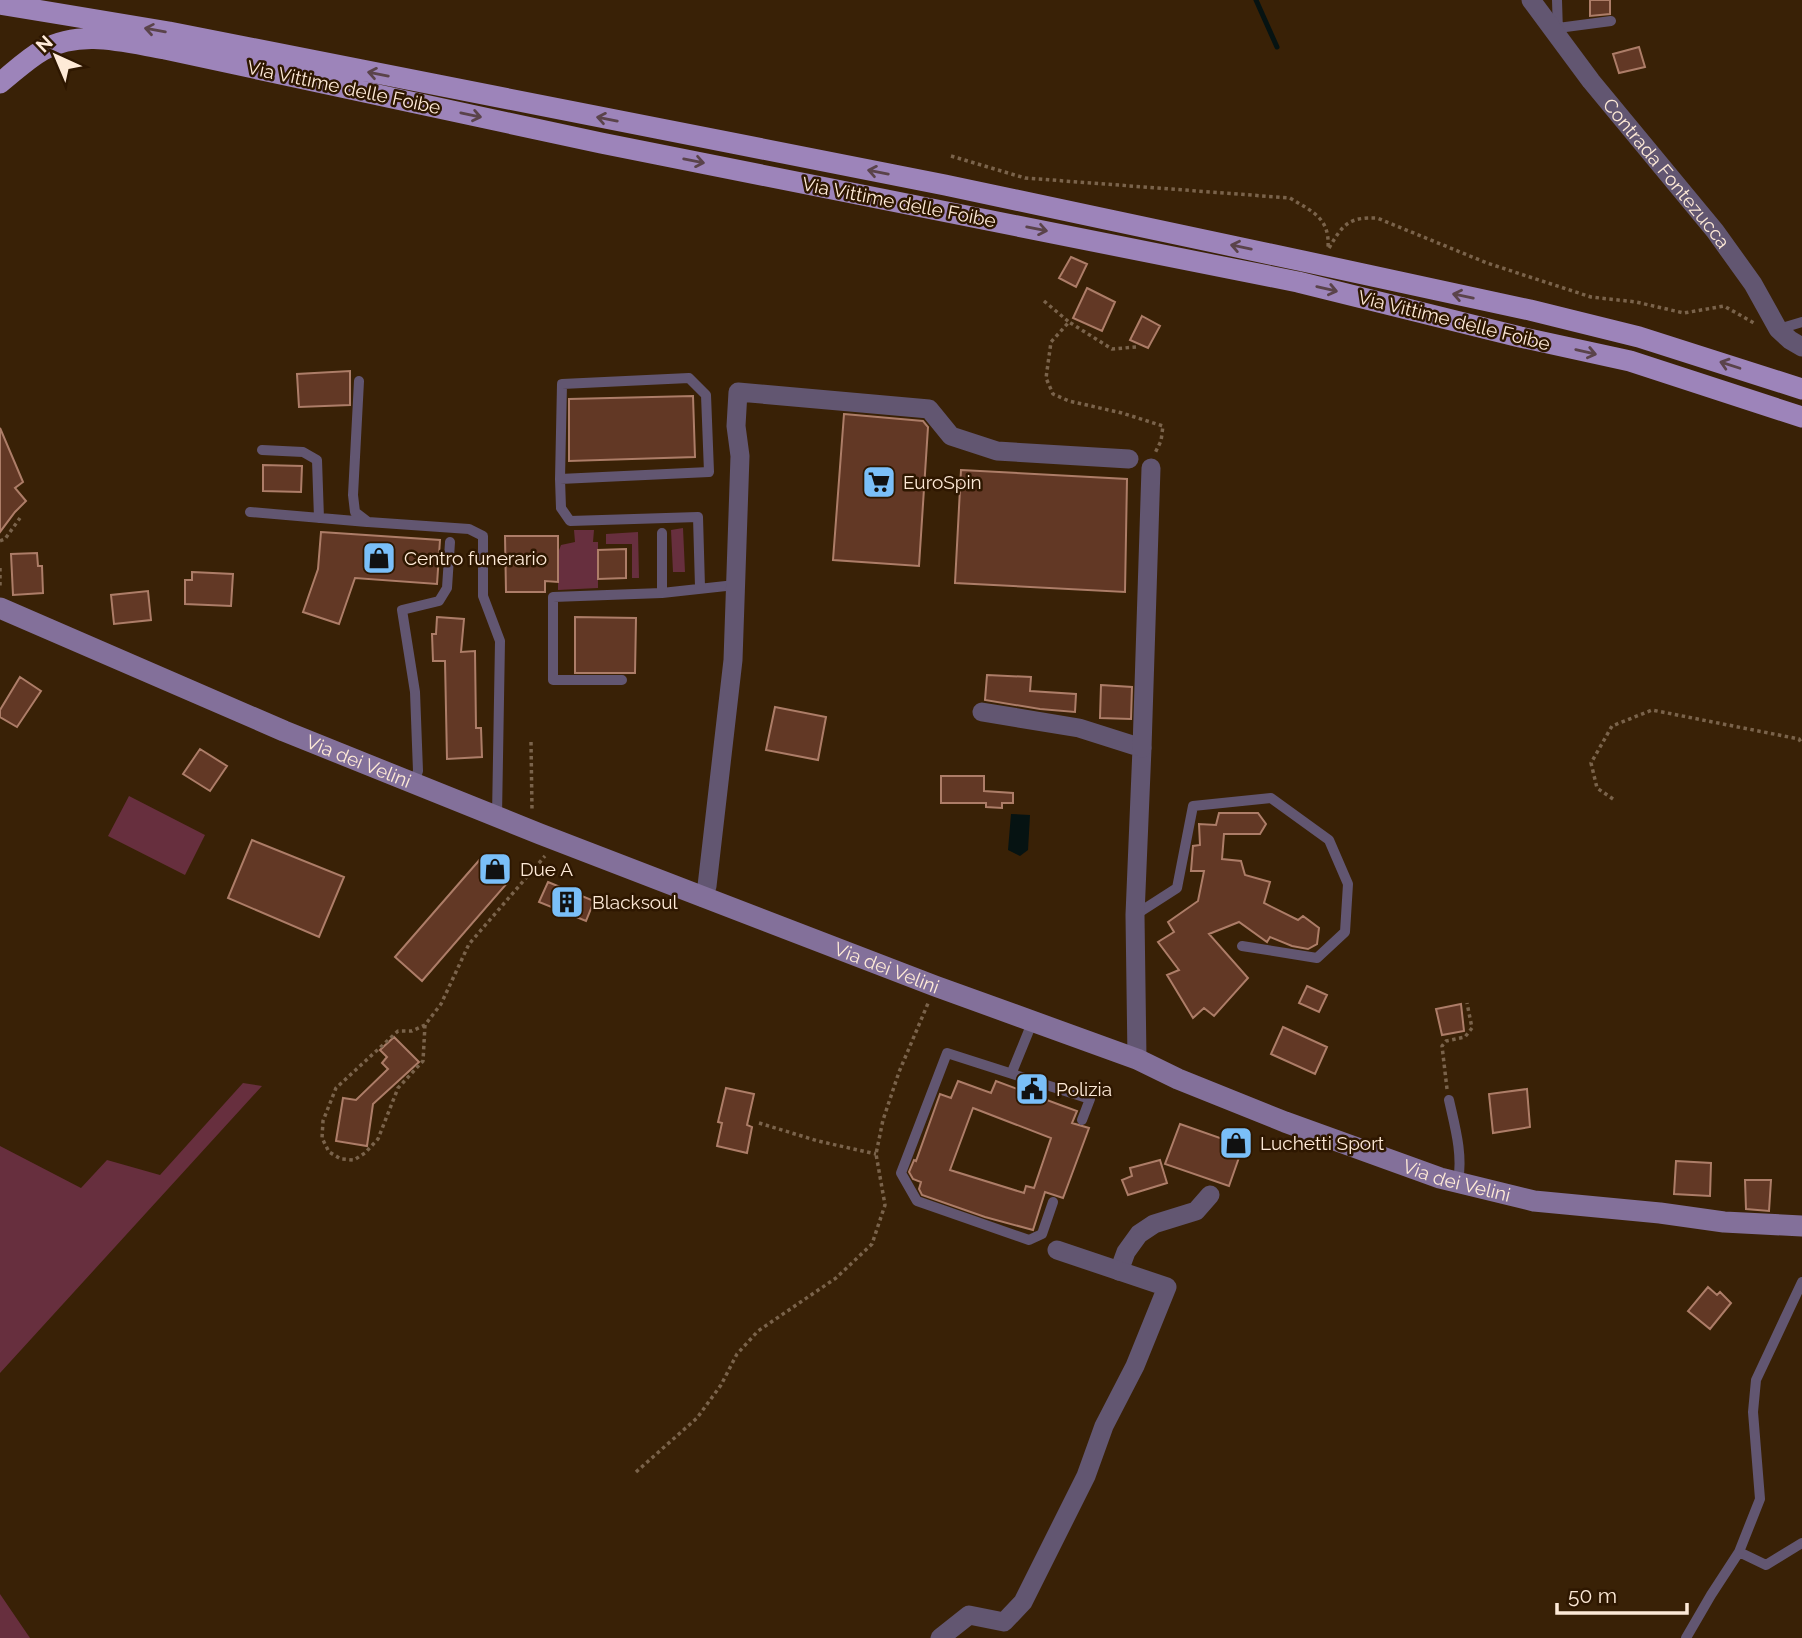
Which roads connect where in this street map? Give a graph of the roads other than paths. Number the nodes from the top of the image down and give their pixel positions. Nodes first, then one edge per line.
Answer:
1 (1531, 0) edge
2 (1557, 0) edge
3 (0, 4) edge
4 (1611, 21) dead end
5 (1558, 32) junction
6 (0, 58) edge
7 (0, 65) edge
8 (0, 83) edge
9 (1802, 322) edge
10 (1779, 329) junction
11 (1802, 347) edge
12 (359, 381) dead end
13 (1800, 388) edge
14 (1802, 417) edge
15 (262, 450) dead end
16 (1129, 459) dead end
17 (1151, 468) road end
18 (560, 479) junction
19 (250, 512) dead end
20 (319, 518) junction
21 (368, 522) junction
22 (662, 533) dead end
23 (450, 542) dead end
24 (735, 585) junction
25 (700, 587) junction
26 (662, 593) junction
27 (0, 608) edge
28 (622, 680) dead end
29 (982, 712) dead end
30 (1142, 748) junction
31 (414, 783) junction
32 (498, 816) junction
33 (702, 897) junction
34 (1135, 915) junction
35 (1242, 946) dead end
36 (1032, 1023) junction
37 (1137, 1059) junction
38 (1012, 1072) junction
39 (1449, 1100) road end
40 (1082, 1120) dead end
41 (1458, 1182) junction
42 (1210, 1195) dead end
43 (1053, 1202) dead end
44 (1802, 1226) edge
45 (1057, 1250) dead end
46 (1119, 1270) junction
47 (1802, 1282) edge
48 (1802, 1543) edge
49 (1739, 1552) junction
50 (940, 1638) edge
51 (1686, 1638) edge

1 - 5 street, Contrada Fontezucca
2 - 5 lane
13 -> 3 main road, Via Vittime delle Foibe
4 - 5 lane
5 - 10 street, Contrada Fontezucca
6 - 7 main road
8 -> 14 main road, Via Vittime delle Foibe
9 - 10 lane
10 - 11 street, Contrada Fontezucca
12 - 21 lane
15 - 20 lane
16 - 24 street
17 - 30 street
18 - 18 lane
18 - 25 lane
19 - 20 lane
20 - 21 lane
21 - 32 lane
22 - 26 lane
23 - 31 lane
24 - 25 lane
24 - 33 street
25 - 26 lane
26 - 28 lane
27 - 31 street, Via dei Velini
29 - 30 street
30 - 34 street
31 - 32 street, Via dei Velini
32 - 33 street, Via dei Velini
33 - 36 street, Via dei Velini
34 - 35 lane
34 - 37 street
36 - 37 street, Via dei Velini
36 - 38 lane
37 - 41 street, Via dei Velini
38 - 40 lane
38 - 43 lane
39 - 41 lane
41 - 44 street, Via dei Velini
42 - 46 street
45 - 46 street
46 - 50 street
47 - 49 lane
48 - 49 lane
49 - 51 lane

